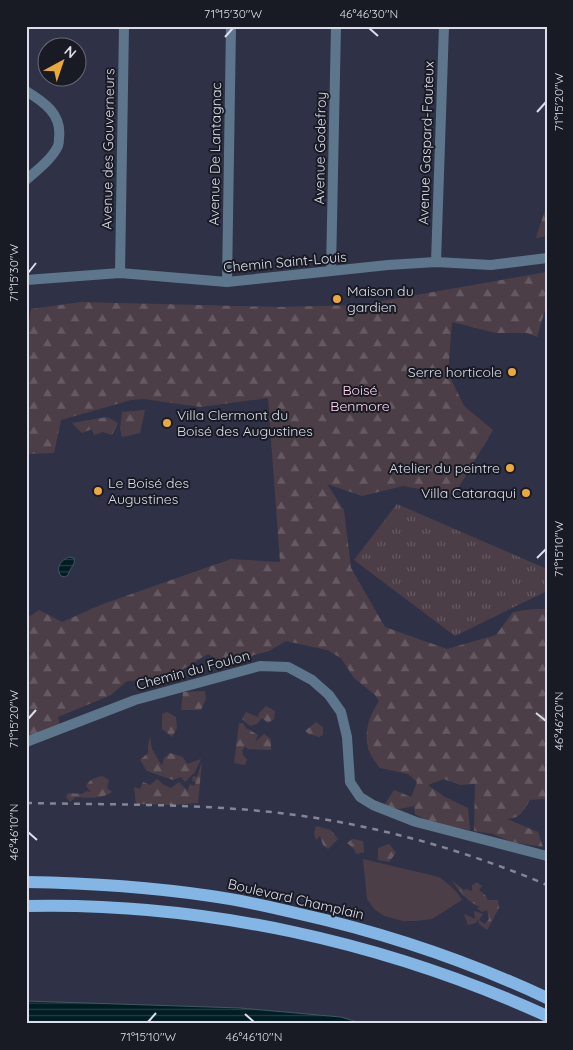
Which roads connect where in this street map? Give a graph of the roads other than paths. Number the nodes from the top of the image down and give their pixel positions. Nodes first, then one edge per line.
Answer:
1 (124, 26) edge
2 (231, 26) edge
3 (336, 26) edge
4 (444, 26) edge
5 (26, 91) edge
6 (26, 180) edge
7 (547, 258) edge
8 (436, 262) junction
9 (331, 271) junction
10 (120, 273) junction
11 (26, 280) edge
12 (226, 282) junction
13 (26, 742) edge
14 (547, 856) edge
15 (26, 882) edge
16 (26, 906) edge
17 (547, 998) edge
18 (547, 1016) edge

1 - 10 street, Avenue des Gouverneurs
2 - 12 street, Avenue De Lantagnac
3 - 9 street, Avenue Godefroy
4 - 8 street, Avenue Gaspard-Fauteux
5 - 6 street
7 - 8 street, Chemin Saint-Louis
8 - 9 street, Chemin Saint-Louis
9 - 12 street, Chemin Saint-Louis
10 - 11 street, Chemin Saint-Louis
10 - 12 street, Chemin Saint-Louis
13 - 14 street, Chemin du Foulon
15 - 17 main road, Boulevard Champlain
16 - 18 main road

